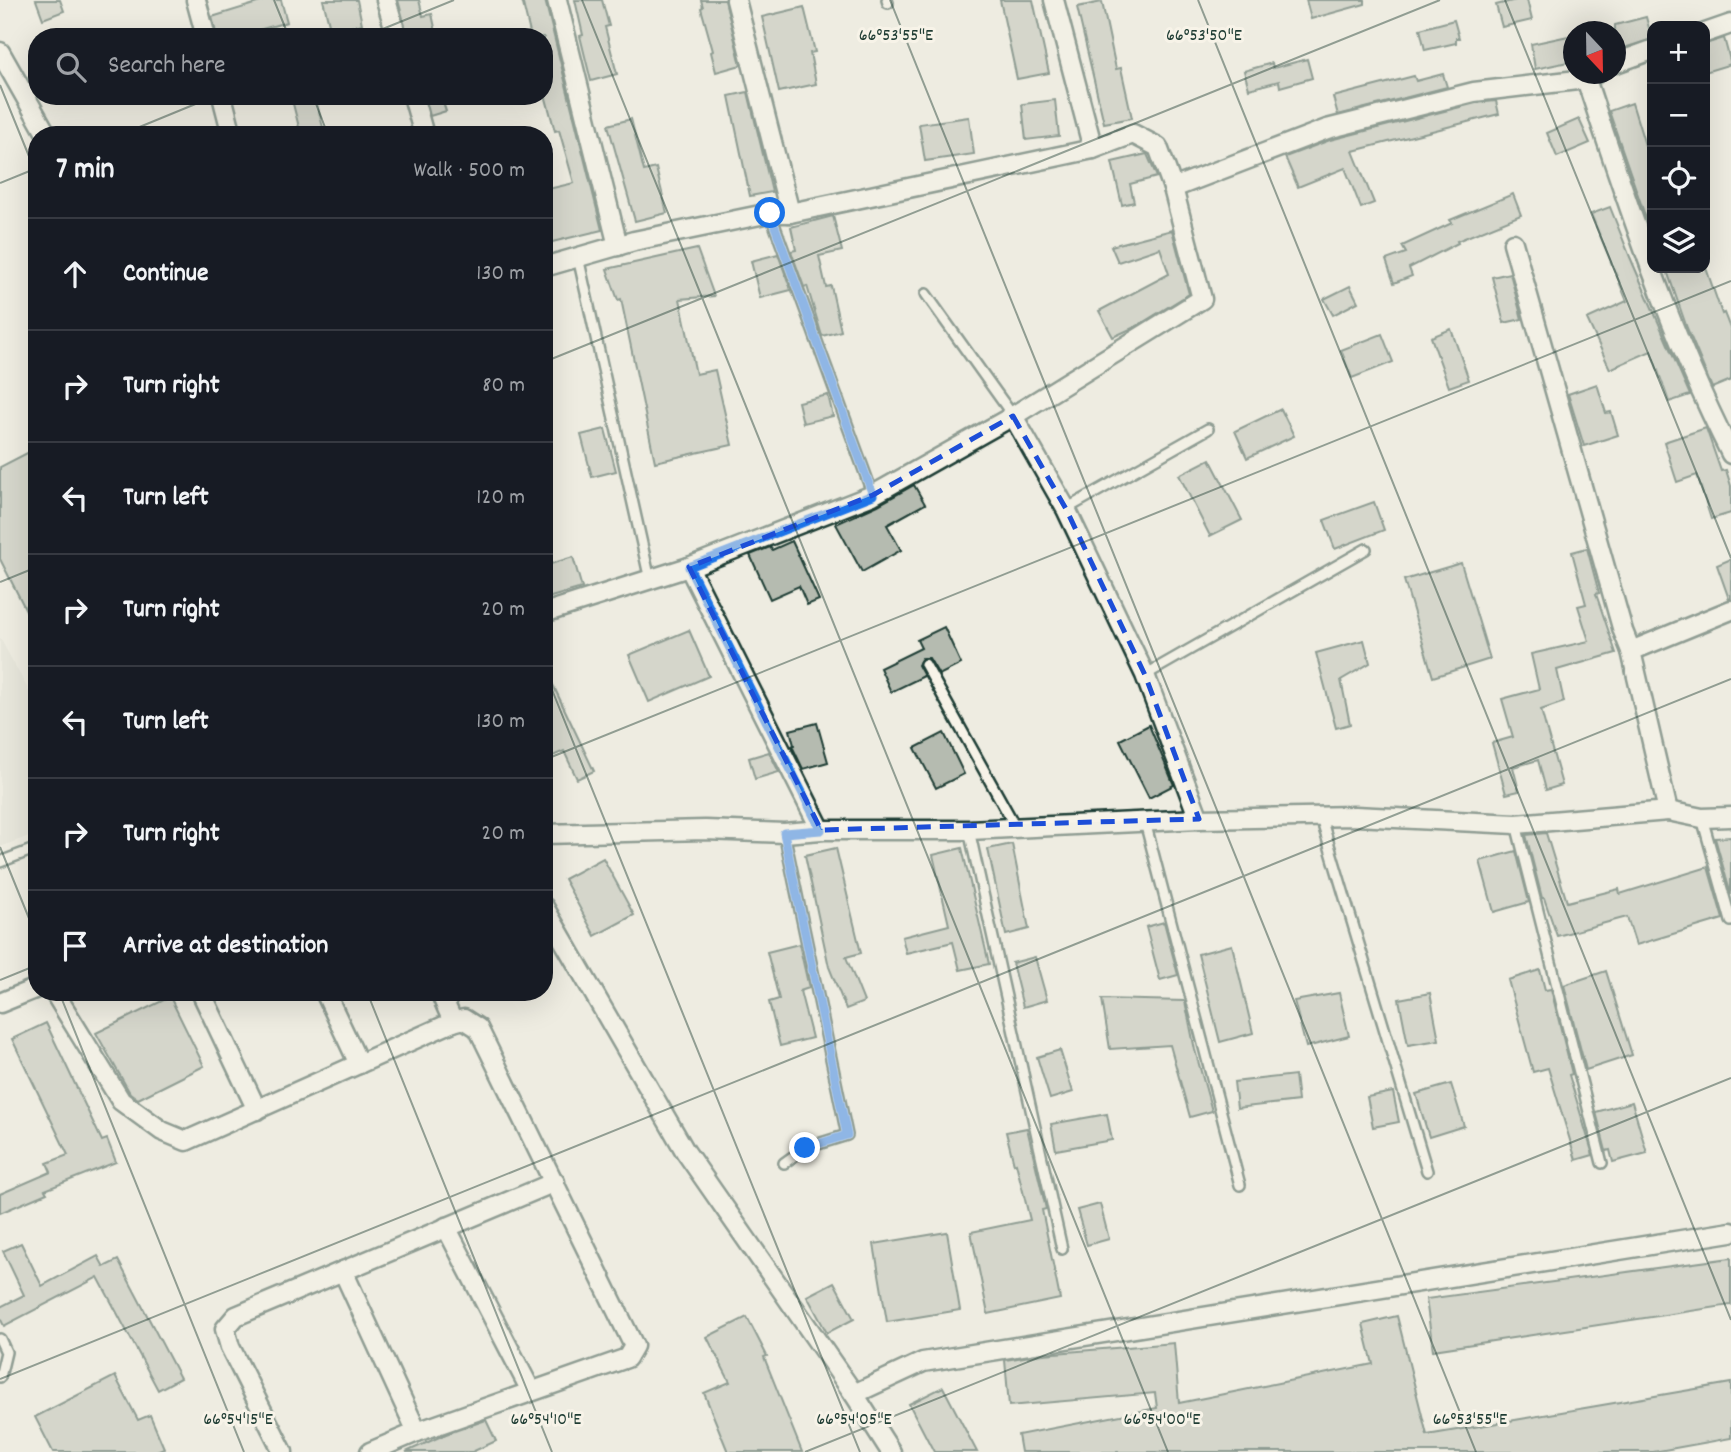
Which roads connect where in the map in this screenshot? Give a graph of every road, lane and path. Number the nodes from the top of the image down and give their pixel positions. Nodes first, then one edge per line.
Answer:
1 (196, 0) edge
2 (386, 0) edge
3 (557, 0) edge
4 (736, 0) edge
5 (1054, 0) edge
6 (1731, 24) edge
7 (204, 28) edge
8 (394, 28) edge
9 (1710, 31) edge
10 (0, 52) edge
11 (1647, 52) edge
12 (1626, 59) edge
13 (1563, 80) edge
14 (1593, 84) edge
15 (28, 101) edge
16 (30, 105) edge
17 (224, 105) edge
18 (416, 105) edge
19 (42, 126) edge
20 (230, 126) edge
21 (421, 126) edge
22 (1093, 149) junction
23 (1173, 188) junction
24 (770, 213) junction
25 (790, 213) junction
26 (1513, 243) dead end
27 (618, 246) junction
28 (578, 257) junction
29 (553, 264) edge
30 (926, 295) dead end
31 (1013, 416) junction
32 (1208, 429) dead end
33 (1731, 454) edge
34 (873, 495) junction
35 (1066, 509) junction
36 (1366, 549) dead end
37 (689, 567) junction
38 (650, 580) junction
39 (553, 610) edge
40 (1731, 610) edge
41 (1631, 651) junction
42 (925, 664) dead end
43 (1145, 675) junction
44 (1668, 811) junction
45 (1731, 817) edge
46 (1321, 818) junction
47 (1702, 818) junction
48 (1199, 819) junction
49 (1146, 822) junction
50 (1516, 824) junction
51 (1016, 828) junction
52 (821, 830) junction
53 (969, 830) junction
54 (784, 833) junction
55 (553, 834) edge
56 (28, 851) edge
57 (0, 862) edge
58 (1731, 921) edge
59 (553, 923) edge
60 (28, 992) edge
61 (60, 1001) edge
62 (205, 1001) edge
63 (329, 1001) edge
64 (444, 1001) edge
65 (0, 1003) edge
66 (453, 1022) junction
67 (359, 1064) junction
68 (257, 1110) junction
69 (784, 1163) dead end
70 (1602, 1163) dead end
71 (1427, 1171) dead end
72 (555, 1182) junction
73 (1241, 1185) dead end
74 (446, 1227) junction
75 (1731, 1233) edge
76 (1062, 1250) dead end
77 (343, 1271) junction
78 (0, 1339) edge
79 (0, 1377) edge
80 (531, 1391) junction
81 (854, 1394) junction
82 (417, 1432) junction
83 (284, 1452) edge
84 (370, 1452) edge
85 (891, 1452) edge

1 - 7 street
2 - 8 street
3 - 27 street
4 - 25 street
5 - 22 street
6 - 9 street
10 - 15 street
11 - 12 street
13 - 23 street
14 - 33 street
16 - 19 street
17 - 20 street
18 - 21 street
22 - 23 street
22 - 25 street
23 - 31 street
24 - 25 street
24 - 27 street
24 - 34 lane
26 - 41 street
27 - 28 street
28 - 29 street
28 - 38 lane
30 - 31 lane
31 - 34 street
31 - 35 street
32 - 35 lane
34 - 37 street
35 - 43 street
36 - 43 lane
37 - 38 street
37 - 52 street
38 - 39 street
40 - 41 street
41 - 44 street
42 - 51 lane
43 - 48 street
44 - 47 street
44 - 50 street
45 - 47 street
46 - 48 street
46 - 50 street
46 - 71 lane
47 - 58 lane
48 - 49 street
49 - 51 street
49 - 73 lane
50 - 70 lane
51 - 53 street
52 - 53 street
52 - 54 street
53 - 76 lane
54 - 55 street
54 - 69 lane
56 - 57 lane
59 - 81 street
60 - 65 street
61 - 68 street
62 - 68 street
63 - 67 street
64 - 66 street
66 - 67 street
66 - 72 street
67 - 68 street
72 - 74 street
72 - 80 street
74 - 77 street
74 - 80 street
75 - 81 street
77 - 82 street
77 - 83 street
78 - 79 lane
80 - 82 street
81 - 85 street
82 - 84 street

